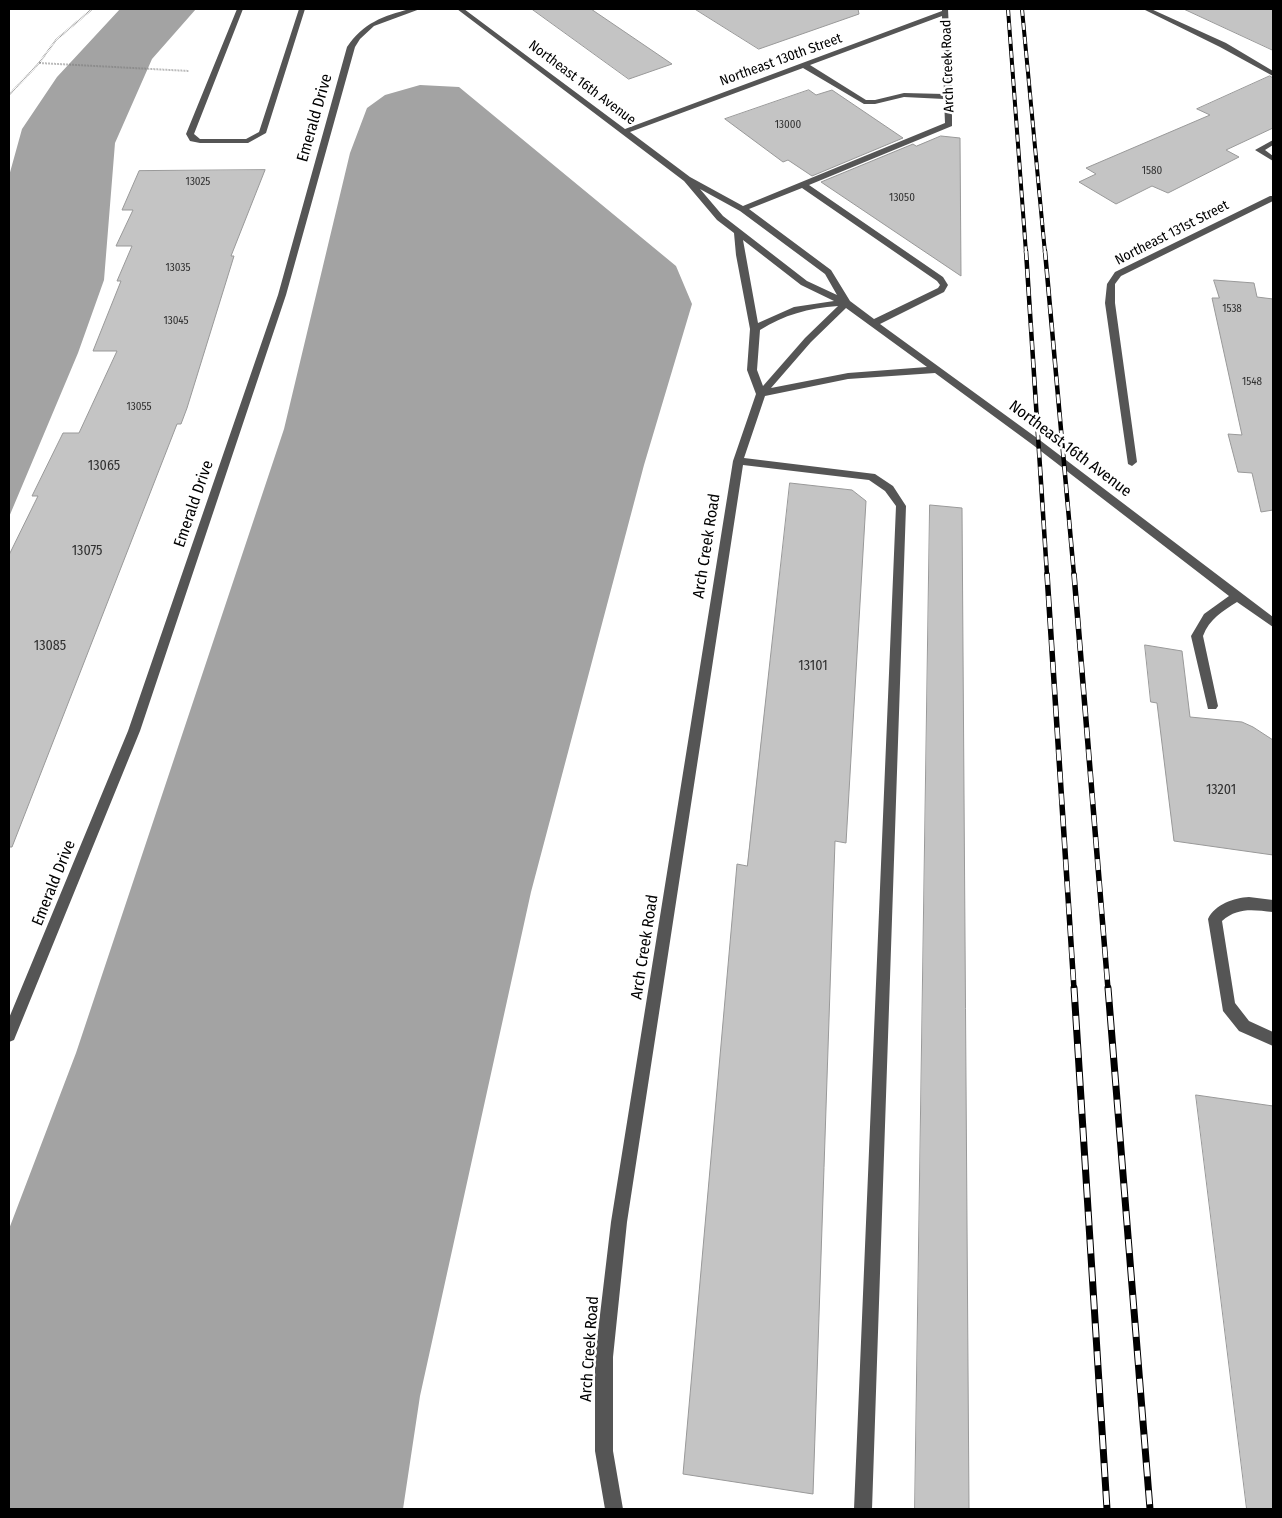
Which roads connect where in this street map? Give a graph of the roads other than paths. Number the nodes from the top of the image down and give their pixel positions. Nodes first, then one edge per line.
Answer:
1 (240, 9) edge
2 (302, 9) edge
3 (417, 9) edge
4 (460, 9) edge
5 (1146, 9) edge
6 (946, 10) edge
7 (804, 65) junction
8 (1273, 74) edge
9 (950, 97) junction
10 (624, 132) junction
11 (1273, 142) edge
12 (1273, 159) edge
13 (687, 179) junction
14 (802, 184) junction
15 (1273, 198) edge
16 (742, 209) junction
17 (738, 232) junction
18 (846, 303) junction
19 (874, 323) junction
20 (755, 329) junction
21 (938, 370) junction
22 (761, 394) junction
23 (738, 462) junction
24 (1132, 462) dead end
25 (1238, 596) junction
26 (1273, 623) edge
27 (1212, 706) dead end
28 (1273, 906) edge
29 (9, 1036) edge
30 (1273, 1039) edge
31 (614, 1509) edge
32 (863, 1509) edge

1 - 2 street
3 - 29 street, Emerald Drive
4 - 10 street, Northeast 16th Avenue
5 - 8 street
6 - 7 street, Northeast 130th Street
6 - 9 street, Arch Creek Road
7 - 9 street
7 - 10 street, Northeast 130th Street
9 - 14 street, Arch Creek Road
10 - 13 street, Northeast 16th Avenue
11 - 12 street
13 - 16 street, Northeast 16th Avenue
13 - 17 street, Northeast 16th Avenue
14 - 16 street
14 - 19 street
15 - 24 street, Northeast 131st Street
16 - 18 street, Northeast 16th Avenue
17 - 18 street, Northeast 16th Avenue
17 - 20 street
18 - 19 street, Northeast 16th Avenue
18 - 20 street
18 - 22 street, Arch Creek Road
19 - 21 street, Northeast 16th Avenue
20 - 22 street
21 - 22 street
21 - 25 street, Northeast 16th Avenue
22 - 23 street, Arch Creek Road
23 - 31 street, Arch Creek Road
23 - 32 street
25 - 26 street, Northeast 16th Avenue
25 - 27 street
28 - 30 street

